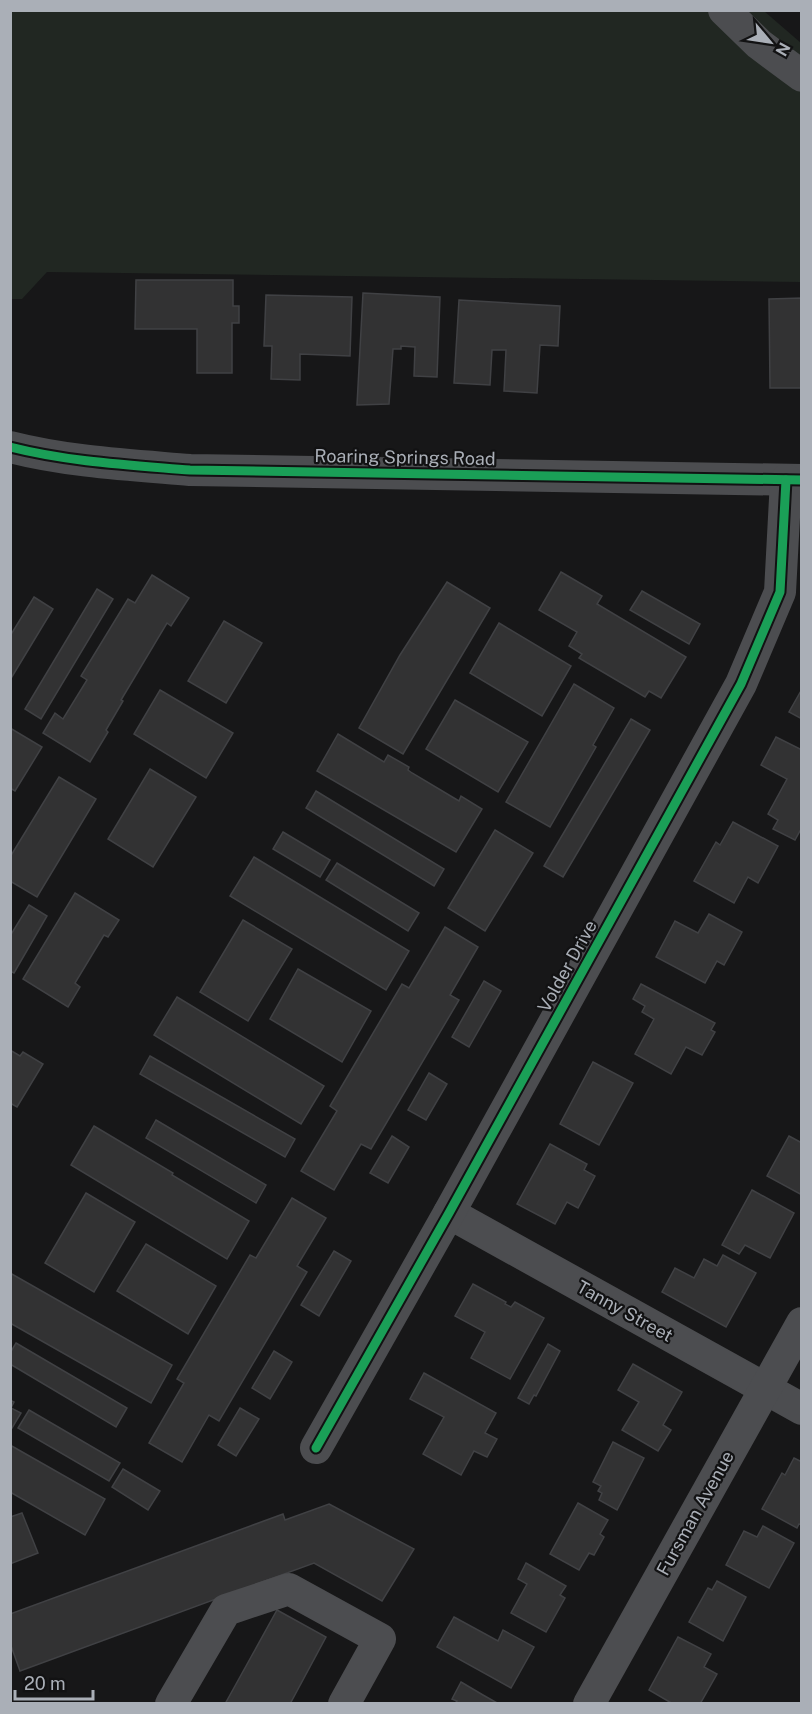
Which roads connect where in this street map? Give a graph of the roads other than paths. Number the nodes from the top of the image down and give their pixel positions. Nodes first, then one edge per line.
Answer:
1 (724, 10) edge
2 (801, 76) edge
3 (10, 447) edge
4 (794, 480) edge
5 (449, 1213) junction
6 (801, 1323) edge
7 (765, 1389) junction
8 (801, 1409) edge
9 (316, 1448) dead end
10 (171, 1704) edge
11 (344, 1704) edge
12 (589, 1704) edge

1 - 2 street
3 - 4 street, Roaring Springs Road
4 - 5 street, Volder Drive
5 - 7 street, Tanny Street
5 - 9 street, Volder Drive
6 - 7 street, Fursman Avenue
7 - 8 street, Tanny Street
7 - 12 street, Fursman Avenue
10 - 11 street

